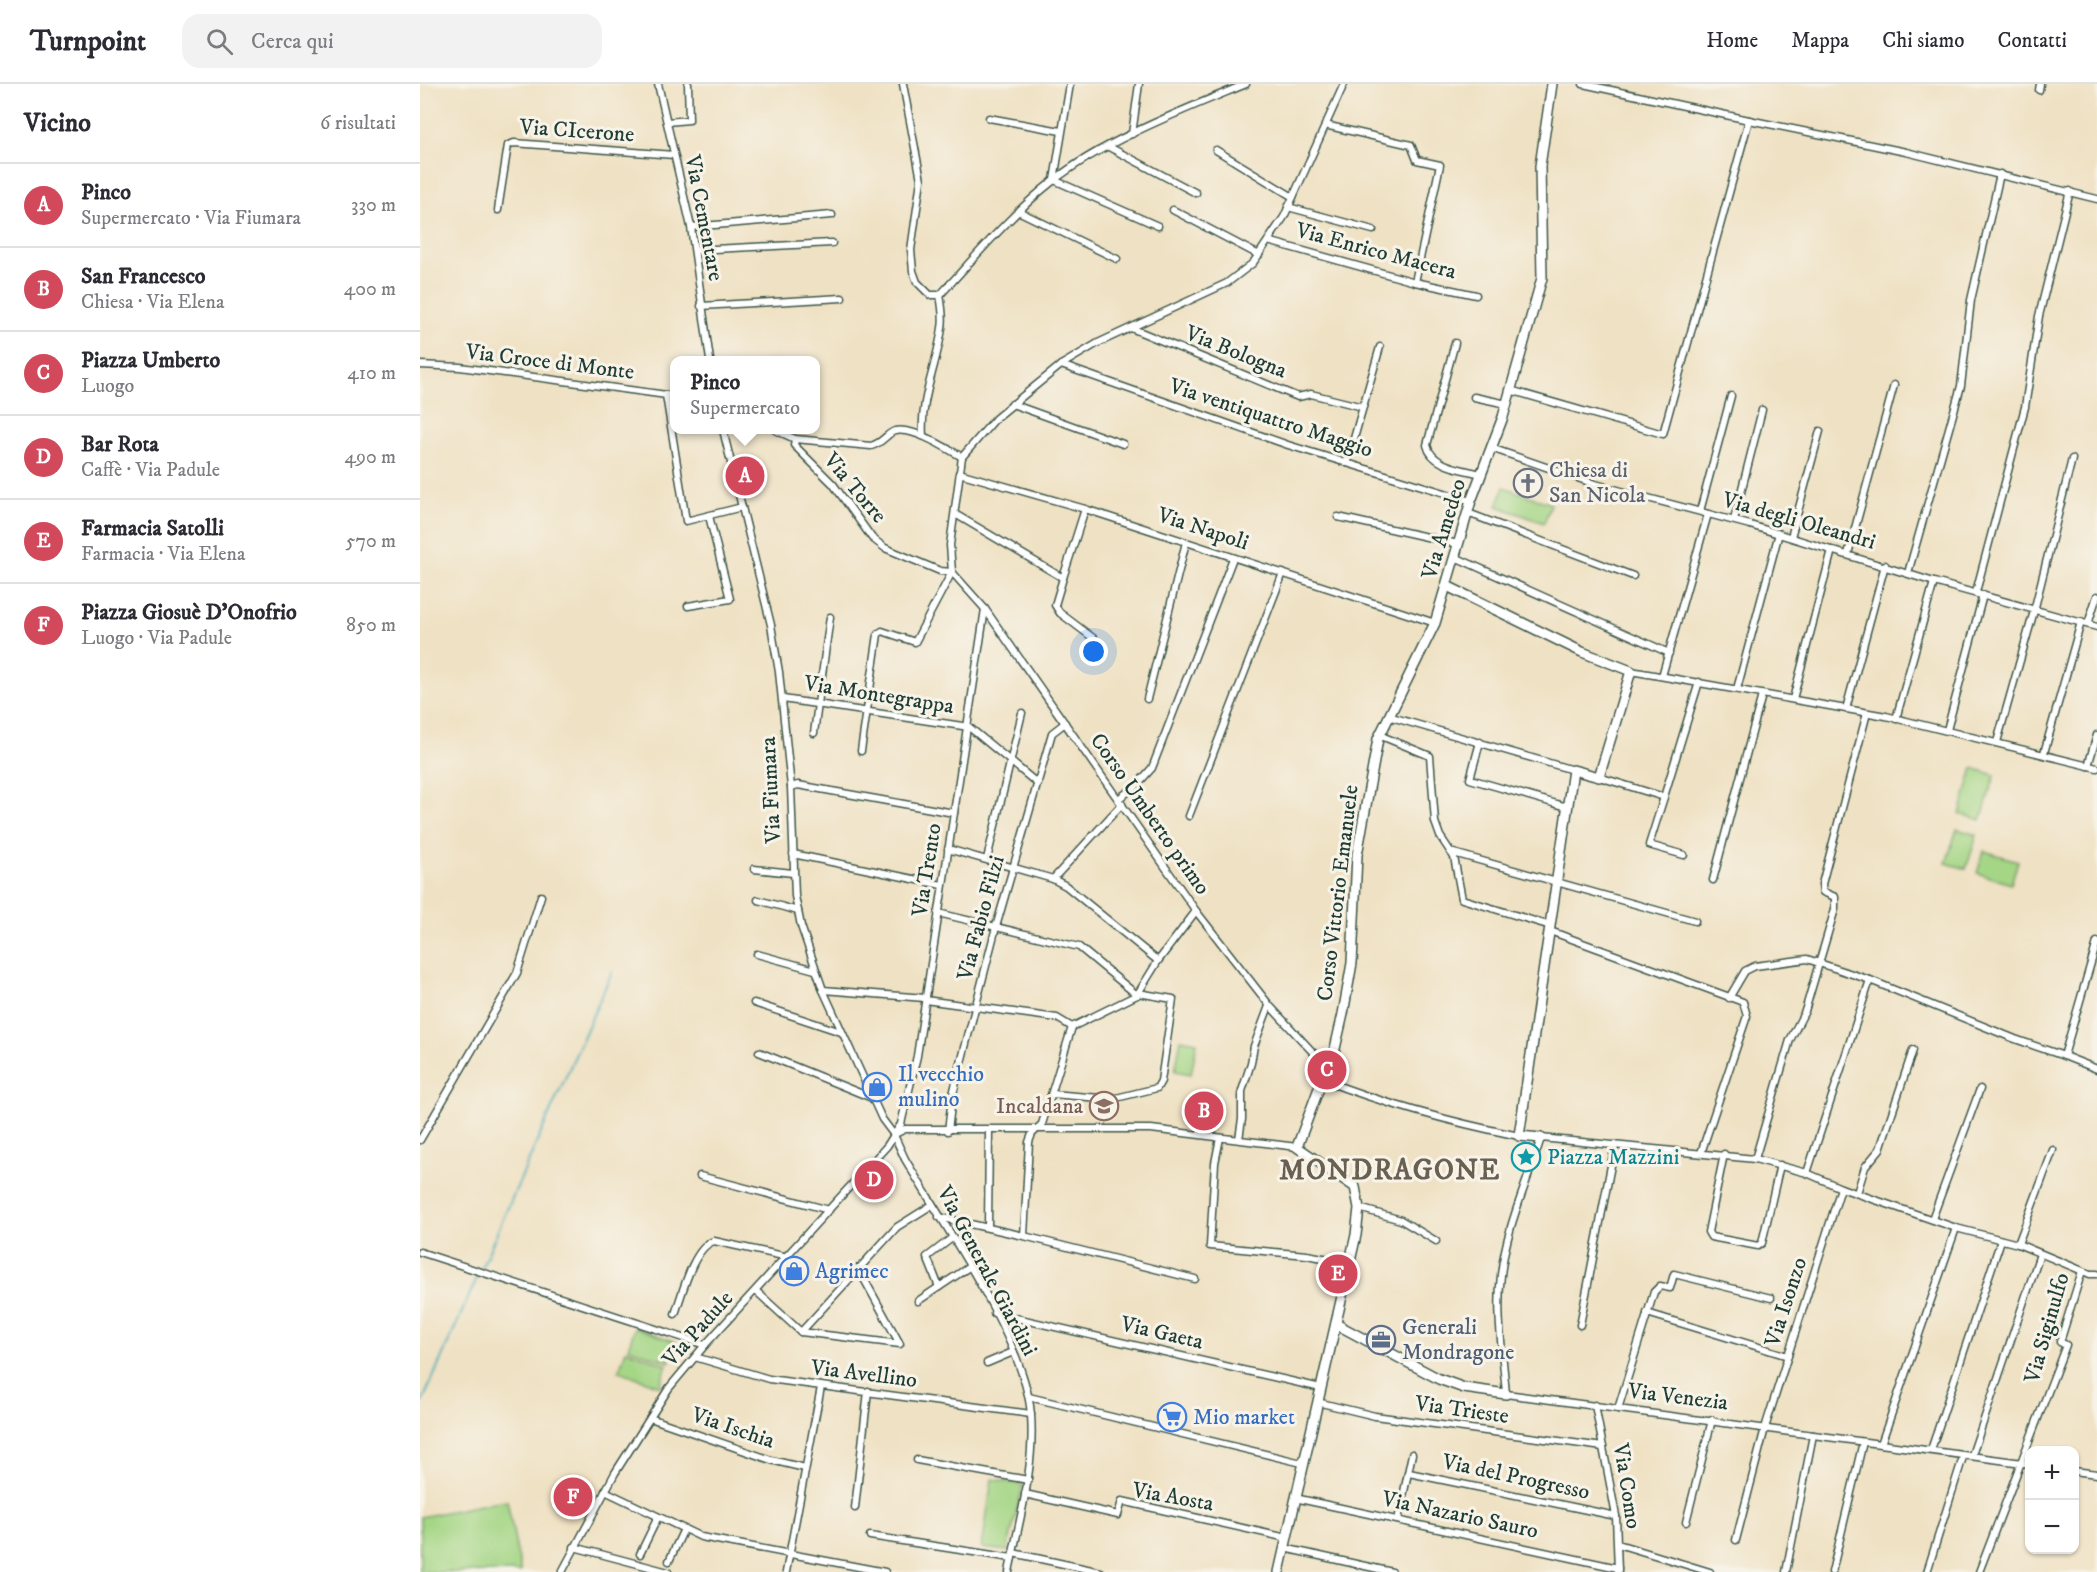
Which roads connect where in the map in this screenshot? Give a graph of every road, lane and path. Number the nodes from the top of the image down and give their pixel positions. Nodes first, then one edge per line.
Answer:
1 (658, 84) edge
2 (688, 84) edge
3 (903, 84) edge
4 (1070, 84) edge
5 (1139, 84) edge
6 (1246, 84) edge
7 (1344, 84) edge
8 (1552, 84) edge
9 (1583, 84) edge
10 (989, 118) dead end
11 (1749, 120) junction
12 (667, 122) junction
13 (1325, 125) junction
14 (1061, 131) junction
15 (1132, 134) junction
16 (1109, 147) junction
17 (1216, 150) dead end
18 (674, 155) junction
19 (2000, 174) junction
20 (1054, 180) junction
21 (2070, 191) junction
22 (1196, 193) dead end
23 (1293, 197) junction
24 (2097, 199) edge
25 (1288, 207) junction
26 (498, 210) dead end
27 (1173, 210) dead end
28 (1018, 211) junction
29 (832, 215) dead end
30 (1158, 226) dead end
31 (691, 227) junction
32 (1373, 230) dead end
33 (1268, 241) junction
34 (832, 243) dead end
35 (695, 250) junction
36 (1258, 255) junction
37 (1117, 259) dead end
38 (1415, 282) junction
39 (940, 295) junction
40 (1476, 295) dead end
41 (842, 298) dead end
42 (701, 306) junction
43 (1131, 328) junction
44 (1455, 343) dead end
45 (1380, 347) dead end
46 (709, 356) edge
47 (420, 365) edge
48 (1061, 365) junction
49 (1894, 385) dead end
50 (1510, 390) junction
51 (666, 395) junction
52 (670, 395) edge
53 (1731, 396) dead end
54 (1474, 397) dead end
55 (1012, 404) junction
56 (1507, 404) junction
57 (1363, 407) junction
58 (1762, 410) dead end
59 (670, 420) edge
60 (1820, 431) dead end
61 (672, 434) edge
62 (724, 434) edge
63 (785, 434) edge
64 (923, 436) junction
65 (795, 439) junction
66 (1123, 444) dead end
67 (1491, 448) junction
68 (962, 457) junction
69 (2072, 459) dead end
70 (1347, 463) junction
71 (959, 473) junction
72 (1481, 474) junction
73 (1472, 501) junction
74 (742, 507) junction
75 (1085, 509) junction
76 (1700, 512) junction
77 (1468, 513) junction
78 (955, 514) junction
79 (1708, 514) junction
80 (709, 516) junction
81 (1338, 517) dead end
82 (1734, 520) junction
83 (1779, 533) junction
84 (1791, 537) junction
85 (1186, 542) junction
86 (1458, 544) junction
87 (1832, 550) junction
88 (1848, 554) junction
89 (1455, 557) junction
90 (1233, 558) junction
91 (1885, 565) junction
92 (952, 572) junction
93 (1282, 573) junction
94 (1908, 573) junction
95 (1634, 576) dead end
96 (1063, 578) junction
97 (1934, 582) junction
98 (1447, 586) junction
99 (1979, 594) junction
100 (2097, 596) edge
101 (688, 606) dead end
102 (985, 609) junction
103 (2034, 611) junction
104 (830, 617) dead end
105 (1436, 623) junction
106 (2084, 623) junction
107 (2097, 627) edge
108 (1101, 644) dead end
109 (1669, 653) junction
110 (1631, 671) junction
111 (1662, 676) junction
112 (1699, 682) junction
113 (1737, 689) junction
114 (1762, 695) junction
115 (783, 699) junction
116 (1147, 699) dead end
117 (1793, 699) junction
118 (818, 704) junction
119 (1846, 709) junction
120 (867, 711) junction
121 (1022, 713) dead end
122 (1868, 713) junction
123 (1387, 716) junction
124 (1896, 718) junction
125 (1065, 723) junction
126 (969, 727) junction
127 (1947, 730) junction
128 (814, 733) dead end
129 (1379, 735) junction
130 (2097, 735) edge
131 (1480, 742) junction
132 (1997, 742) junction
133 (861, 751) dead end
134 (2044, 753) junction
135 (1010, 762) junction
136 (2088, 766) junction
137 (2097, 768) edge
138 (1573, 770) junction
139 (1599, 777) junction
140 (1038, 784) junction
141 (791, 788) junction
142 (1664, 796) junction
143 (1120, 802) junction
144 (1567, 807) junction
145 (954, 813) junction
146 (1189, 816) dead end
147 (948, 849) junction
148 (1450, 852) junction
149 (793, 854) junction
150 (1684, 855) dead end
151 (987, 859) junction
152 (1014, 867) junction
153 (754, 868) dead end
154 (793, 873) junction
155 (1053, 879) junction
156 (1713, 880) dead end
157 (1557, 882) junction
158 (942, 885) junction
159 (541, 896) dead end
160 (759, 900) dead end
161 (798, 911) junction
162 (1196, 911) junction
163 (938, 913) junction
164 (1695, 921) dead end
165 (996, 927) junction
166 (1550, 929) junction
167 (2097, 942) edge
168 (757, 954) dead end
169 (1158, 961) junction
170 (1819, 962) junction
171 (815, 970) junction
172 (1870, 980) junction
173 (823, 990) junction
174 (1137, 994) junction
175 (1729, 998) junction
176 (925, 999) junction
177 (754, 1003) dead end
178 (1269, 1006) junction
179 (976, 1007) junction
180 (1072, 1027) junction
181 (841, 1032) junction
182 (1913, 1050) dead end
183 (759, 1052) dead end
184 (2064, 1056) junction
185 (2097, 1070) edge
186 (1325, 1076) junction
187 (1980, 1089) dead end
188 (1052, 1094) junction
189 (873, 1099) junction
190 (1036, 1129) junction
191 (988, 1130) junction
192 (948, 1131) junction
193 (894, 1135) junction
194 (1518, 1136) junction
195 (1220, 1138) junction
196 (1541, 1138) junction
197 (1239, 1139) junction
198 (420, 1140) edge
199 (1615, 1145) junction
200 (1297, 1147) junction
201 (2053, 1150) dead end
202 (1701, 1153) junction
203 (1724, 1155) junction
204 (1755, 1159) junction
205 (1780, 1165) junction
206 (1807, 1173) junction
207 (700, 1176) dead end
208 (1841, 1188) junction
209 (1857, 1193) junction
210 (932, 1205) junction
211 (1359, 1208) junction
212 (829, 1210) junction
213 (939, 1217) junction
214 (1932, 1219) junction
215 (988, 1227) junction
216 (1956, 1228) junction
217 (1024, 1236) junction
218 (952, 1238) junction
219 (1437, 1240) dead end
220 (2001, 1240) junction
221 (2018, 1244) junction
222 (420, 1252) edge
223 (2040, 1254) junction
224 (788, 1257) junction
225 (1350, 1263) junction
226 (969, 1267) junction
227 (858, 1268) junction
228 (2082, 1271) junction
229 (2097, 1274) edge
230 (1195, 1279) dead end
231 (939, 1287) junction
232 (756, 1292) junction
233 (1771, 1298) dead end
234 (918, 1300) dead end
235 (994, 1313) junction
236 (1647, 1313) junction
237 (675, 1314) dead end
238 (1336, 1324) junction
239 (1580, 1325) dead end
240 (801, 1332) junction
241 (705, 1345) junction
242 (1013, 1352) junction
243 (1788, 1356) junction
244 (695, 1357) junction
245 (987, 1363) dead end
246 (821, 1387) junction
247 (1322, 1388) junction
248 (868, 1391) junction
249 (1506, 1394) junction
250 (1029, 1397) junction
251 (1317, 1402) junction
252 (1595, 1406) junction
253 (1618, 1409) junction
254 (1031, 1414) junction
255 (650, 1418) junction
256 (1712, 1420) junction
257 (1765, 1428) junction
258 (1813, 1435) junction
259 (1863, 1442) junction
260 (1881, 1444) junction
261 (1603, 1448) junction
262 (1932, 1450) junction
263 (1412, 1454) dead end
264 (1972, 1455) junction
265 (1963, 1456) junction
266 (917, 1460) dead end
267 (1302, 1463) junction
268 (2021, 1463) junction
269 (2025, 1463) edge
270 (805, 1468) junction
271 (2079, 1472) edge
272 (1409, 1473) junction
273 (2097, 1474) edge
274 (1028, 1480) junction
275 (605, 1491) junction
276 (1025, 1494) junction
277 (1295, 1498) junction
278 (855, 1508) dead end
279 (1616, 1516) junction
280 (658, 1517) junction
281 (1398, 1520) junction
282 (1686, 1522) dead end
283 (684, 1529) junction
284 (870, 1536) dead end
285 (1736, 1540) dead end
286 (1286, 1543) junction
287 (1618, 1544) junction
288 (574, 1547) junction
289 (640, 1554) dead end
290 (789, 1555) junction
291 (1012, 1556) junction
292 (669, 1562) dead end
293 (1618, 1570) edge
294 (562, 1572) edge
295 (668, 1572) edge
296 (786, 1572) edge
297 (885, 1572) edge
298 (1009, 1572) edge
299 (1101, 1572) edge
300 (1279, 1572) edge
301 (1392, 1572) edge
302 (1710, 1572) edge
303 (1786, 1572) edge
304 (1832, 1572) edge
305 (1927, 1572) edge
306 (1979, 1572) edge

1 - 12 street, Via Cementare
2 - 12 street
3 - 39 street
4 - 14 street
5 - 15 street
6 - 15 street
7 - 13 street
8 - 50 street, Via Amedeo
9 - 11 street
10 - 14 street
11 - 19 street
11 - 50 street
12 - 18 street, Via Cementare
13 - 23 street
13 - 38 street
14 - 20 street
15 - 16 street
16 - 20 street
16 - 22 street
17 - 23 street
18 - 26 street, Via CIcerone
18 - 31 street, Via Cementare
19 - 21 street
19 - 94 street
20 - 28 street
20 - 30 street
21 - 24 street
21 - 99 street
23 - 25 street
25 - 32 street
25 - 33 street
27 - 36 street
28 - 37 street
28 - 39 street
29 - 31 street
31 - 35 street, Via Cementare
33 - 36 street
33 - 38 street, Via Enrico Macera
34 - 35 street
35 - 42 street, Via Cementare
36 - 43 street
38 - 40 street, Via Enrico Macera
39 - 64 street
41 - 42 street
42 - 46 street, Via Cementare
43 - 48 street
43 - 57 street, Via Bologna
44 - 72 street
45 - 57 street
47 - 51 street, Via Croce di Monte
48 - 55 street
48 - 70 street, Via ventiquattro Maggio
49 - 88 street
50 - 56 street, Via Amedeo
51 - 52 street, Via Croce di Monte
51 - 59 street
53 - 76 street
54 - 56 street
55 - 66 street
55 - 68 street
56 - 67 street, Via Amedeo
57 - 70 street
58 - 82 street
60 - 84 street
61 - 80 street
62 - 74 street, Via Fiumara
63 - 65 street, Via Torre
64 - 65 street
64 - 68 street
65 - 92 street, Via Torre
67 - 72 street, Via Amedeo
67 - 76 street, Via degli Oleandri
68 - 71 street
69 - 103 street
70 - 73 street, Via ventiquattro Maggio
71 - 75 street, Via Napoli
71 - 78 street
72 - 73 street, Via Amedeo
73 - 77 street, Via Amedeo
74 - 80 street
74 - 115 street, Via Fiumara
75 - 85 street, Via Napoli
75 - 96 street
76 - 79 street, Via degli Oleandri
77 - 86 street, Via Amedeo
77 - 95 street
78 - 92 street
78 - 96 street
79 - 82 street, Via degli Oleandri
79 - 109 street
80 - 101 street
81 - 86 street
82 - 83 street, Via degli Oleandri
83 - 84 street, Via degli Oleandri
83 - 113 street
84 - 87 street, Via degli Oleandri
85 - 90 street, Via Napoli
85 - 116 street
86 - 89 street, Via Amedeo
87 - 88 street, Via degli Oleandri
87 - 117 street
88 - 91 street, Via degli Oleandri
89 - 98 street, Via Amedeo
89 - 109 street
90 - 93 street, Via Napoli
90 - 143 street
91 - 94 street, Via degli Oleandri
91 - 119 street
92 - 102 street, Corso Umberto primo
92 - 120 street
93 - 105 street, Via Napoli
93 - 146 street
94 - 97 street, Via degli Oleandri
96 - 108 street
97 - 99 street, Via degli Oleandri
97 - 124 street
98 - 105 street, Via Amedeo
98 - 110 street
99 - 103 street, Via degli Oleandri
99 - 127 street
100 - 106 street
102 - 125 street, Corso Umberto primo
102 - 126 street, Via Trento
103 - 106 street, Via degli Oleandri
103 - 132 street
104 - 118 street
105 - 123 street, Corso Vittorio Emanuele
106 - 107 street, Via degli Oleandri
106 - 134 street
109 - 111 street
110 - 111 street
110 - 139 street
111 - 112 street
112 - 113 street
112 - 142 street
113 - 114 street
114 - 117 street
114 - 156 street
115 - 118 street, Via Montegrappa
115 - 141 street, Via Fiumara
117 - 119 street
118 - 120 street, Via Montegrappa
118 - 128 street
119 - 122 street
120 - 126 street, Via Montegrappa
120 - 133 street
121 - 135 street
122 - 124 street
122 - 170 street
123 - 129 street, Corso Vittorio Emanuele
123 - 131 street
124 - 127 street
125 - 140 street, Via Fabio Filzi
125 - 143 street, Corso Umberto primo
126 - 135 street
126 - 145 street, Via Trento
127 - 132 street
129 - 148 street
129 - 186 street, Corso Vittorio Emanuele
130 - 136 street
131 - 138 street
131 - 144 street
132 - 134 street
134 - 136 street
135 - 140 street
135 - 151 street
136 - 137 street
138 - 139 street
138 - 144 street
139 - 142 street
140 - 152 street, Via Fabio Filzi
141 - 145 street
141 - 149 street, Via Fiumara
142 - 150 street
143 - 155 street
143 - 162 street, Corso Umberto primo
144 - 157 street
145 - 147 street, Via Trento
147 - 151 street
147 - 158 street, Via Trento
148 - 157 street
148 - 166 street
149 - 154 street, Via Fiumara
149 - 158 street
151 - 152 street
152 - 155 street
152 - 165 street, Via Fabio Filzi
153 - 154 street
154 - 161 street, Via Fiumara
155 - 169 street
157 - 164 street
157 - 166 street
158 - 163 street, Via Trento
159 - 198 street
160 - 161 street
161 - 171 street, Via Fiumara
162 - 169 street
162 - 178 street, Corso Umberto primo
163 - 165 street
163 - 176 street, Via Trento
165 - 174 street
165 - 179 street, Via Fabio Filzi
166 - 175 street
166 - 194 street
167 - 184 street
168 - 171 street
169 - 174 street
170 - 172 street
170 - 175 street
170 - 204 street
171 - 173 street, Via Fiumara
172 - 184 street
172 - 206 street
173 - 176 street
173 - 181 street, Via Fiumara
174 - 180 street
174 - 188 street
175 - 202 street
176 - 179 street
176 - 193 street, Via Trento
177 - 181 street
178 - 186 street, Corso Umberto primo
178 - 197 street
179 - 180 street
179 - 192 street, Via Fabio Filzi
180 - 188 street
181 - 189 street, Via Fiumara
182 - 209 street
183 - 189 street
184 - 185 street
186 - 194 street
186 - 200 street, Corso Vittorio Emanuele
187 - 214 street
188 - 190 street
189 - 193 street, Via Fiumara
190 - 191 street
190 - 195 street
190 - 217 street
191 - 192 street
191 - 215 street
192 - 193 street
193 - 210 street, Via Generale Giardini
193 - 212 street, Via Padule
194 - 196 street
195 - 197 street
195 - 225 street
196 - 199 street
196 - 249 street
197 - 200 street
199 - 202 street
199 - 239 street
200 - 211 street
201 - 221 street
202 - 203 street
203 - 204 street
203 - 205 street
204 - 205 street
205 - 206 street
206 - 208 street
207 - 212 street
208 - 209 street
208 - 243 street, Via Isonzo
209 - 214 street
210 - 213 street, Via Generale Giardini
210 - 227 street
211 - 219 street
211 - 225 street
212 - 224 street, Via Padule
213 - 215 street
213 - 218 street, Via Generale Giardini
214 - 216 street
215 - 217 street
216 - 220 street
216 - 260 street
217 - 230 street
218 - 226 street, Via Generale Giardini
218 - 231 street
220 - 221 street
220 - 262 street
221 - 223 street
222 - 241 street
223 - 228 street
223 - 264 street
224 - 232 street, Via Padule
224 - 237 street
225 - 238 street
226 - 231 street
226 - 235 street, Via Generale Giardini
227 - 240 street
227 - 240 street
228 - 229 street
228 - 268 street, Via Siginulfo
231 - 234 street
232 - 240 street
232 - 241 street, Via Padule
233 - 236 street
235 - 242 street, Via Generale Giardini
235 - 247 street, Via Gaeta
236 - 243 street
236 - 253 street
238 - 247 street
238 - 249 street, Via Venezia
241 - 244 street, Via Padule
242 - 245 street
242 - 250 street, Via Generale Giardini
243 - 257 street, Via Isonzo
244 - 246 street, Via Avellino
244 - 255 street, Via Padule
246 - 248 street, Via Avellino
246 - 270 street
247 - 251 street
248 - 254 street, Via Avellino
248 - 278 street
249 - 252 street, Via Venezia
250 - 254 street, Via Generale Giardini
250 - 267 street
251 - 261 street, Via Trieste
251 - 267 street
252 - 253 street, Via Venezia
252 - 261 street, Via Como
253 - 256 street, Via Venezia
254 - 274 street, Via Generale Giardini
255 - 270 street, Via Ischia
255 - 275 street, Via Padule
256 - 257 street, Via Venezia
256 - 282 street
257 - 258 street, Via Venezia
257 - 285 street, Via Isonzo
258 - 259 street, Via Venezia
258 - 303 street
259 - 260 street, Via Venezia
259 - 304 street
260 - 262 street, Via Venezia
261 - 279 street, Via Como
262 - 265 street, Via Venezia
263 - 272 street
264 - 265 street, Via Venezia
264 - 268 street, Via Venezia
265 - 305 street
266 - 274 street
267 - 277 street
268 - 269 street, Via Venezia
268 - 306 street
270 - 290 street
271 - 273 street
272 - 279 street, Via del Progresso
272 - 281 street
274 - 276 street, Via Generale Giardini
275 - 280 street
275 - 288 street, Via Padule
276 - 286 street, Via Aosta
276 - 291 street, Via Generale Giardini
277 - 281 street, Via Nazario Sauro
277 - 286 street
279 - 287 street, Via Como
280 - 283 street
280 - 289 street
281 - 293 street, Via Nazario Sauro
283 - 290 street
283 - 292 street
284 - 291 street
286 - 300 street
286 - 301 street
287 - 293 street, Via Como
287 - 302 street
288 - 294 street, Via Padule
288 - 295 street
290 - 296 street
290 - 297 street
291 - 298 street, Via Generale Giardini
291 - 299 street

